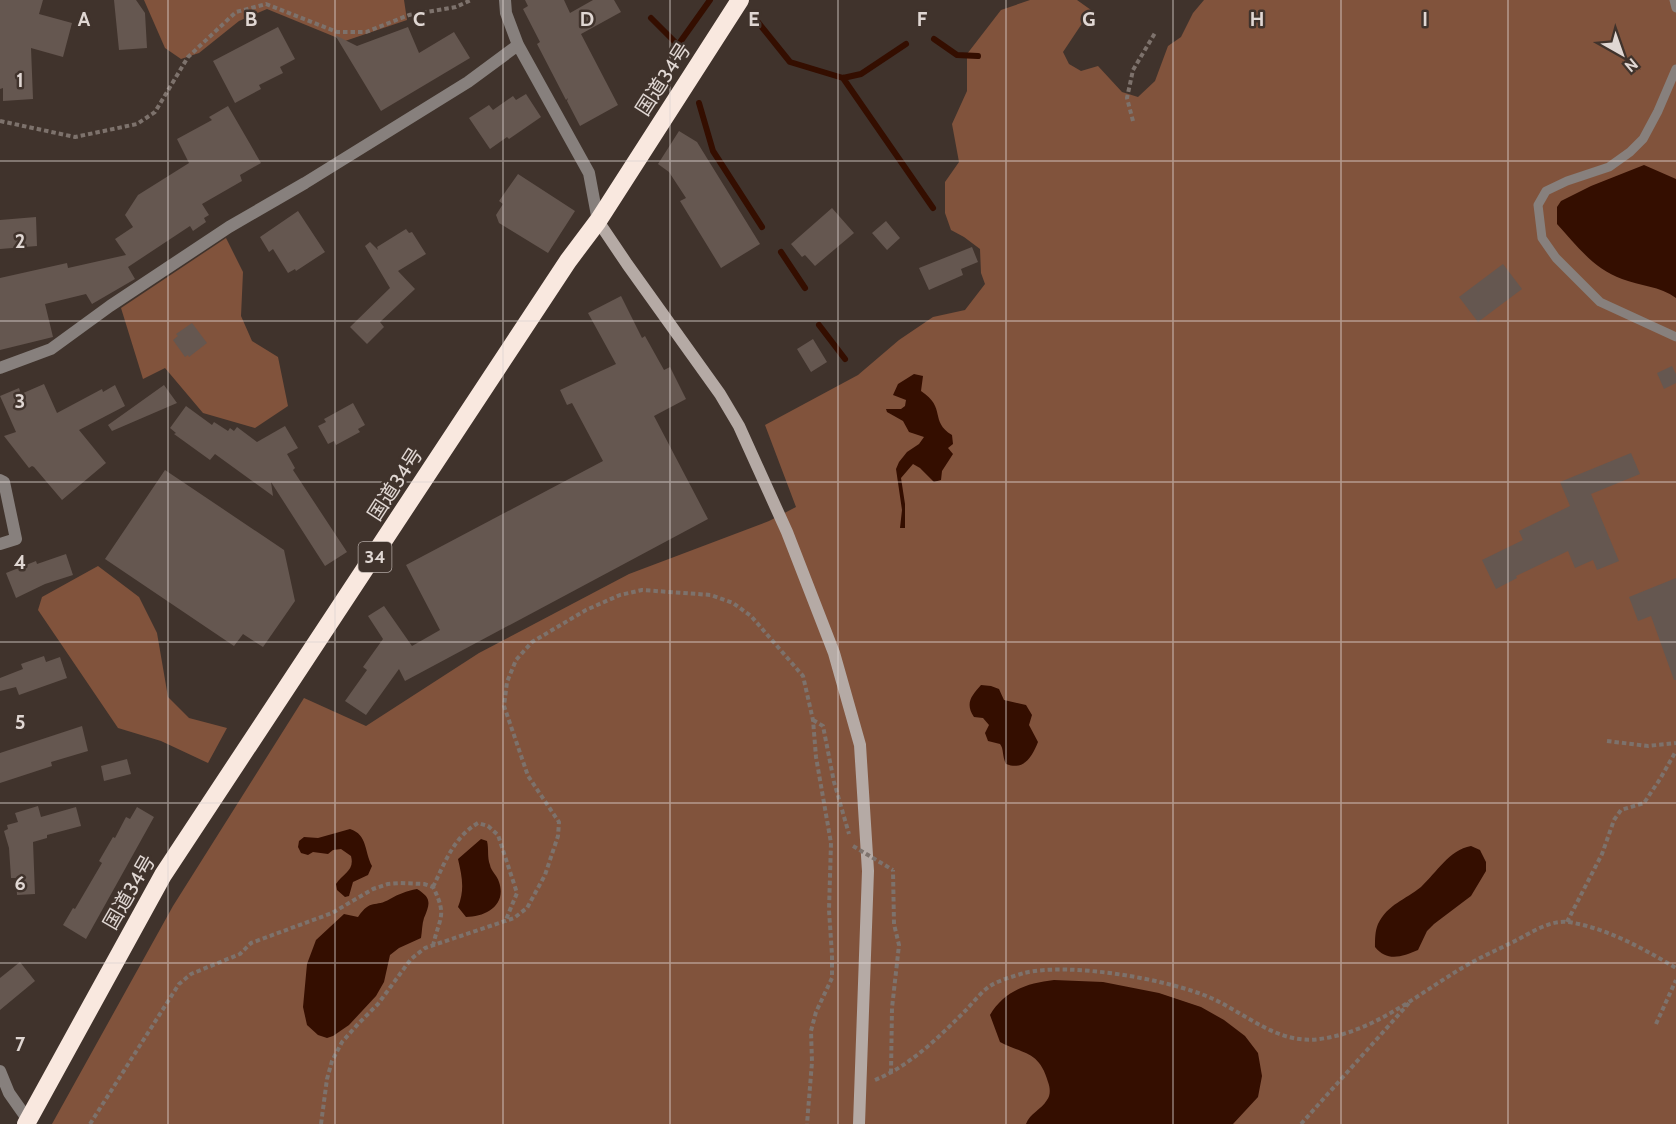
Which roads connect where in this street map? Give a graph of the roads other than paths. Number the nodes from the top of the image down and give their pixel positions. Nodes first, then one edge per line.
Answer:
1 (505, 0) edge
2 (740, 0) edge
3 (1674, 0) edge
4 (1676, 8) edge
5 (518, 45) junction
6 (1676, 69) edge
7 (598, 221) junction
8 (1676, 338) edge
9 (0, 368) edge
10 (0, 480) edge
11 (0, 544) edge
12 (0, 1071) edge
13 (27, 1122) edge
14 (860, 1124) edge

1 - 5 street
2 - 7 highway, 国道34号 / 34
3 - 4 lane
5 - 7 street
5 - 9 street
6 - 8 lane
7 - 13 highway, 国道34号 / 34
7 - 14 street
10 - 11 street
12 - 13 street

